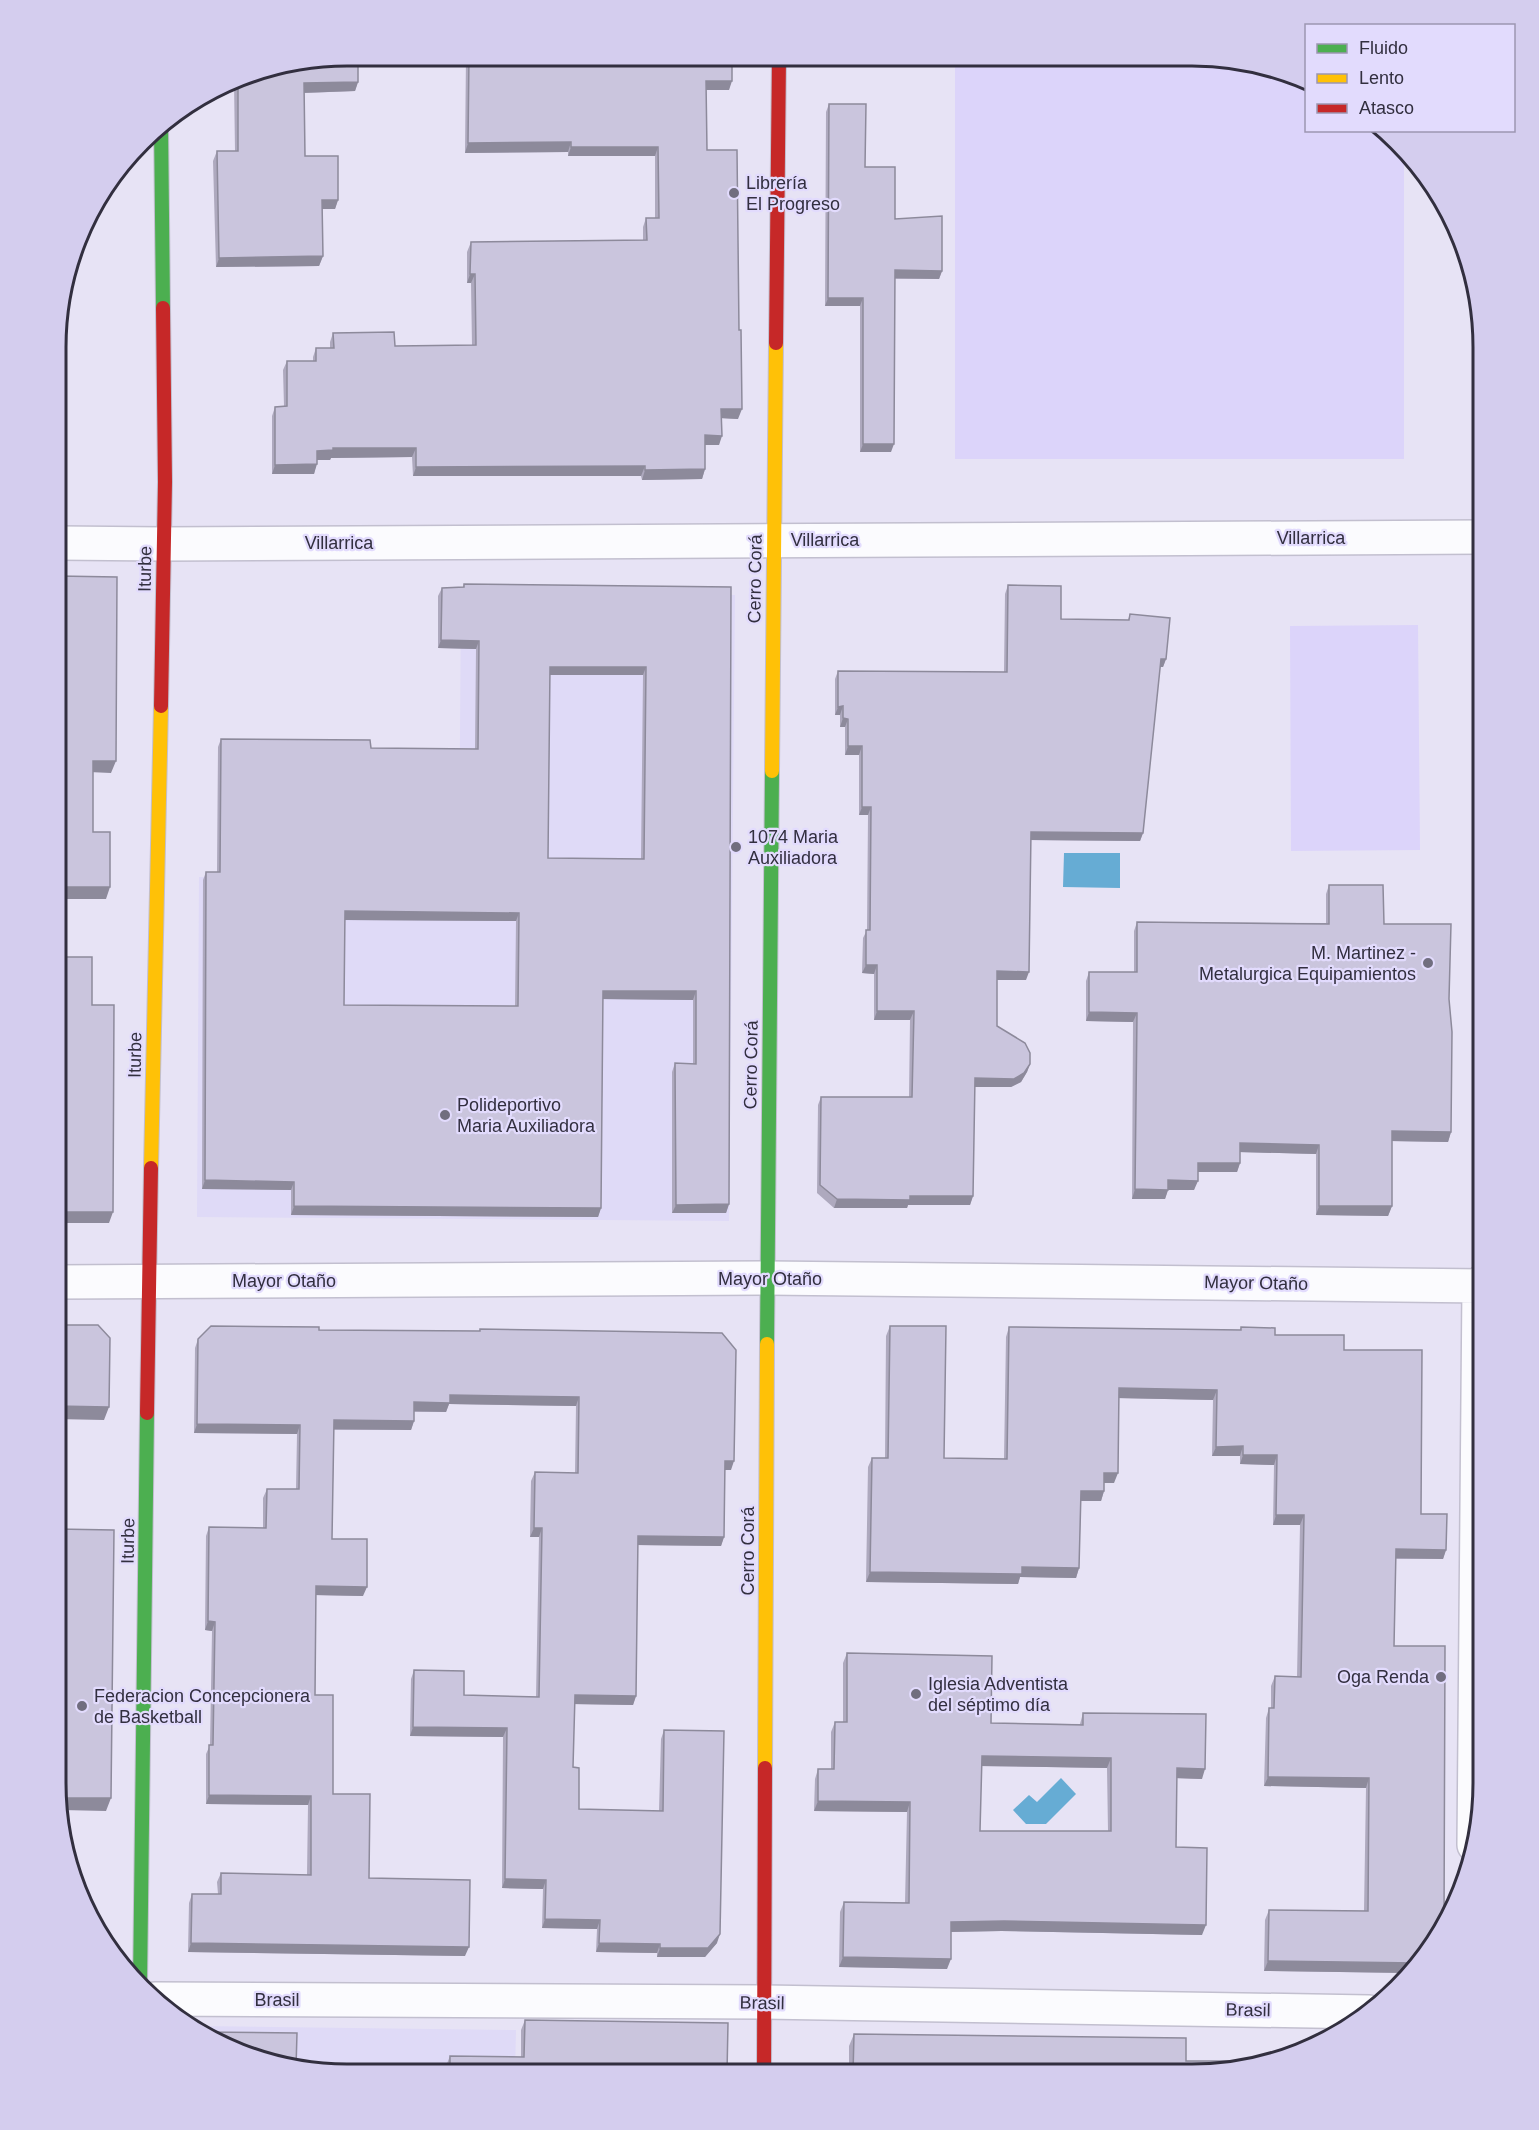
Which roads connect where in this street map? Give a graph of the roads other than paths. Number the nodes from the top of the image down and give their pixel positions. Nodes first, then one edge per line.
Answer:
1 (779, 66) edge
2 (161, 137) edge
3 (1473, 537) edge
4 (774, 540) junction
5 (66, 543) edge
6 (164, 544) junction
7 (767, 1278) junction
8 (66, 1282) edge
9 (149, 1282) junction
10 (1473, 1284) edge
11 (140, 1973) edge
12 (168, 1999) edge
13 (764, 2002) junction
14 (1355, 2012) edge
15 (764, 2064) edge

1 - 4 street, Cerro Corá
2 - 6 street, Iturbe
3 - 4 street, Villarrica
4 - 6 street, Villarrica
4 - 7 street, Cerro Corá
5 - 6 street, Villarrica
6 - 9 street, Iturbe
7 - 9 street, Mayor Otaño
7 - 10 street, Mayor Otaño
7 - 13 street, Cerro Corá
8 - 9 street, Mayor Otaño
9 - 11 street, Iturbe
12 - 13 street, Brasil
13 - 14 street, Brasil
13 - 15 street, Cerro Corá

